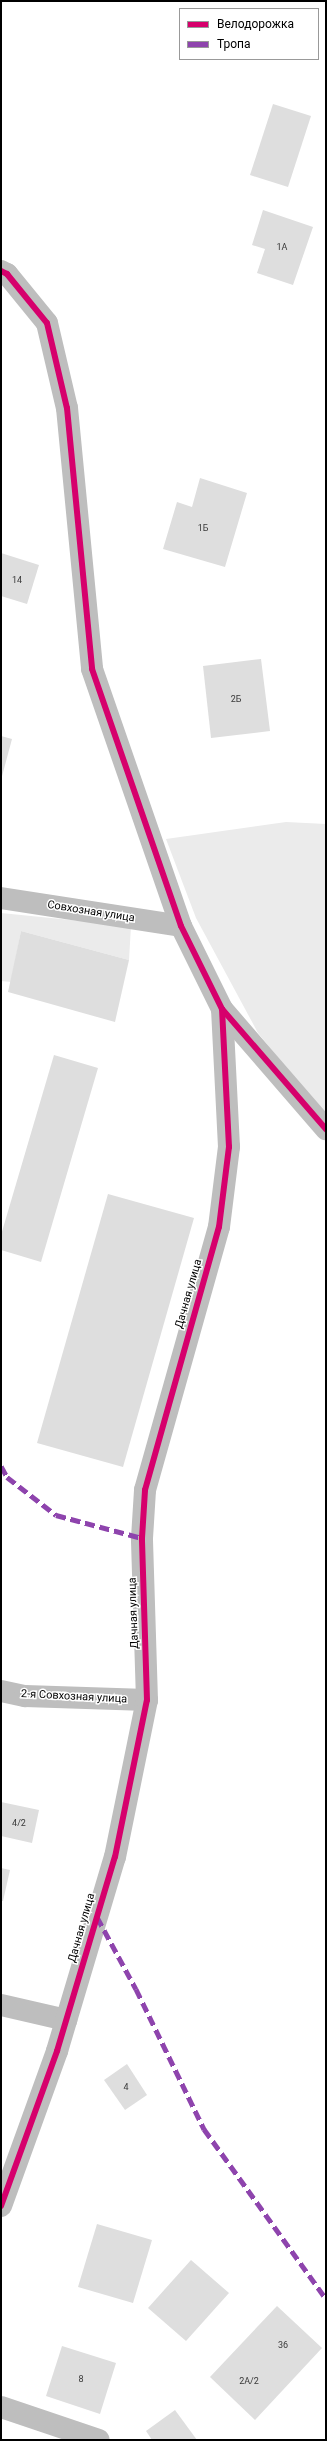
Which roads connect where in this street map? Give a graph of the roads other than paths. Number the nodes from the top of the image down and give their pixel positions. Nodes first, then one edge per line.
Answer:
1 (1, 271) edge
2 (1, 898) edge
3 (180, 926) junction
4 (222, 1010) junction
5 (326, 1129) edge
6 (1, 1691) edge
7 (147, 1700) junction
8 (1, 2005) edge
9 (66, 2020) junction
10 (1, 2206) edge
11 (1, 2407) edge
12 (99, 2440) edge

1 - 3 street
2 - 3 street, Совхозная улица
3 - 4 street
4 - 5 street
4 - 7 street, Дачная улица
6 - 7 street, 2-я Совхозная улица
7 - 9 street, Дачная улица
8 - 9 street
9 - 10 street, Дачная улица
11 - 12 street

